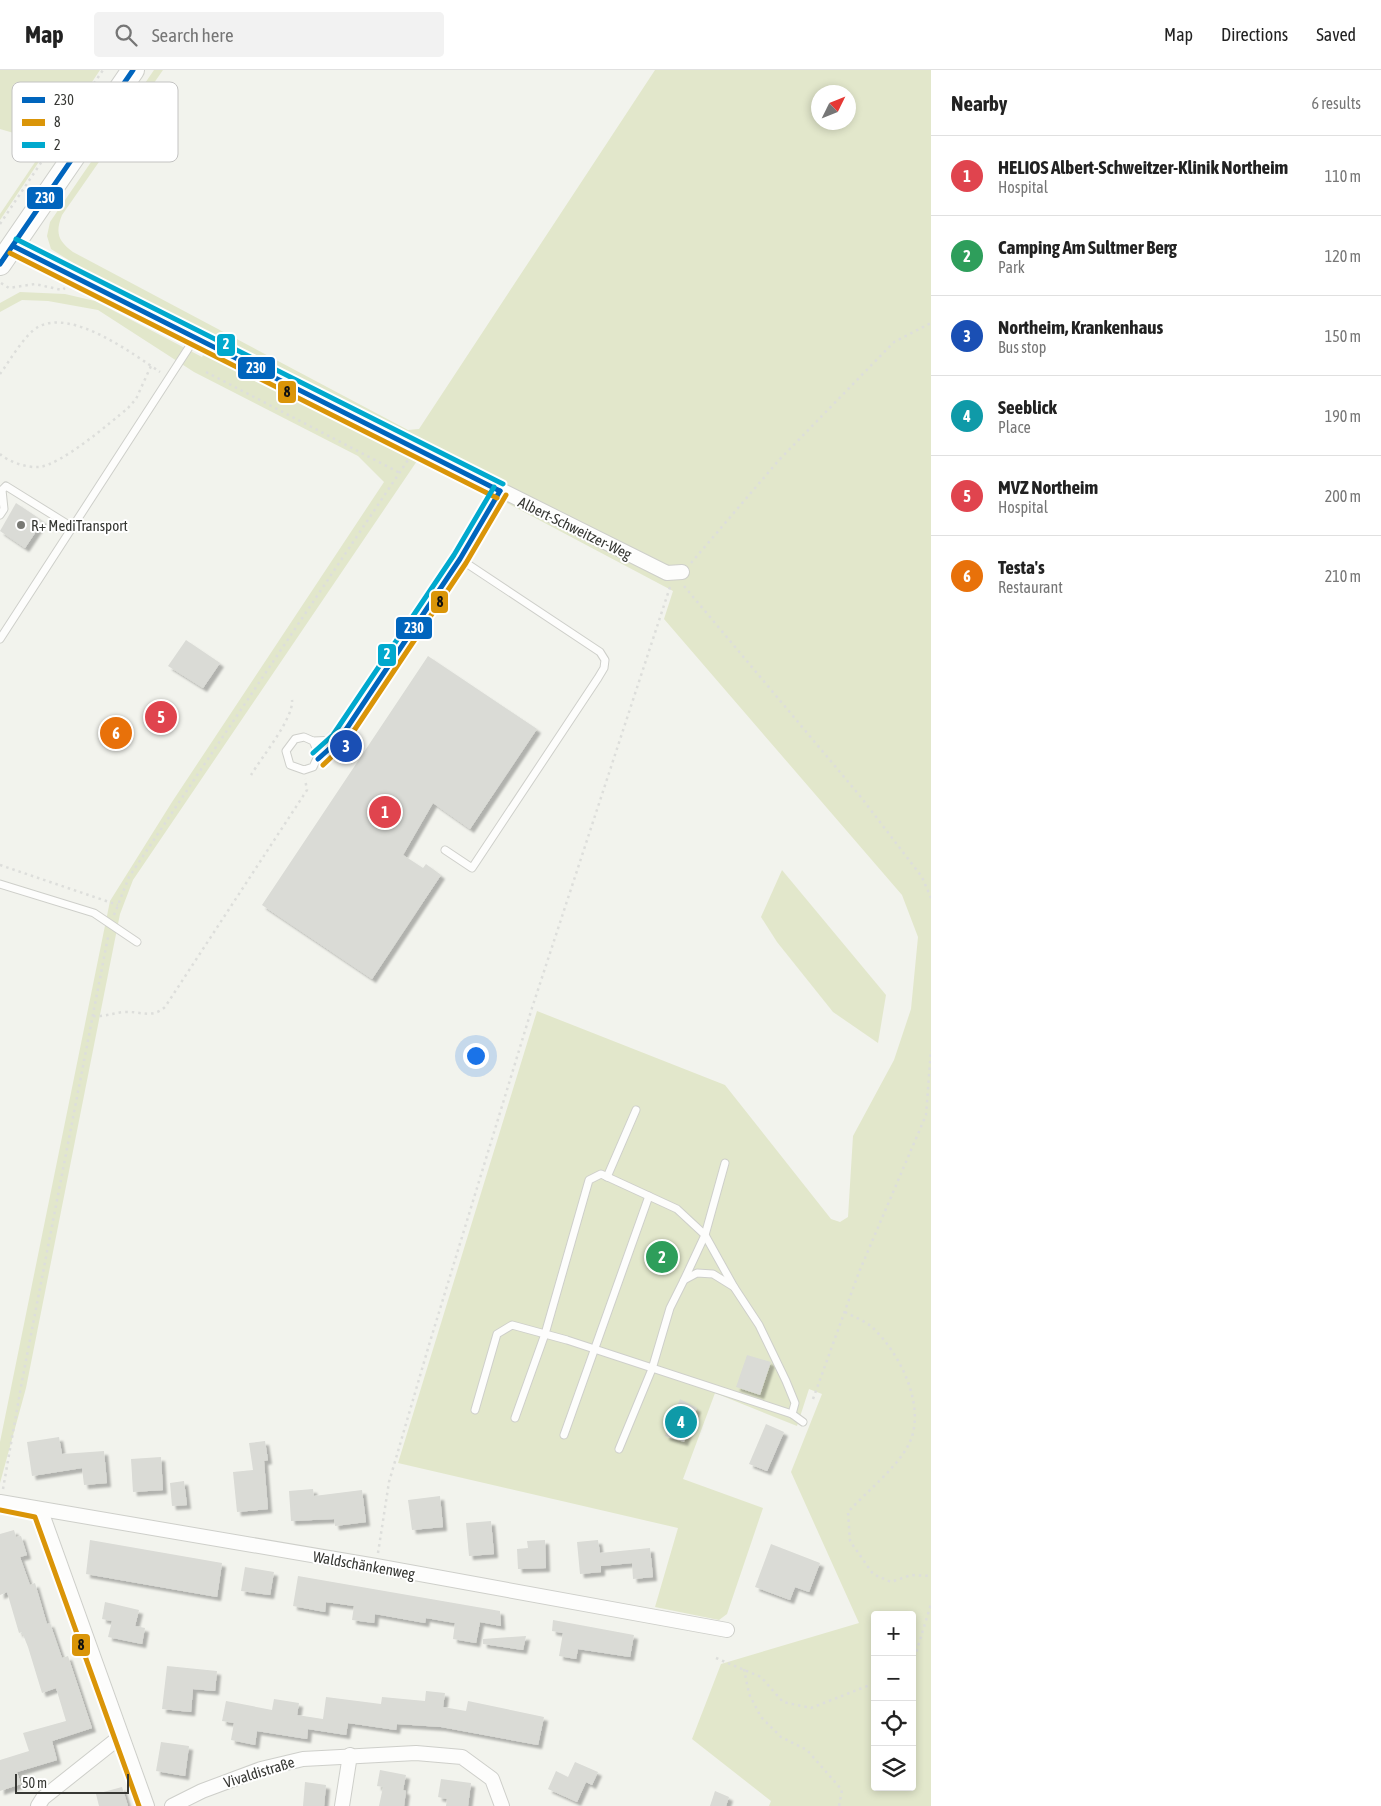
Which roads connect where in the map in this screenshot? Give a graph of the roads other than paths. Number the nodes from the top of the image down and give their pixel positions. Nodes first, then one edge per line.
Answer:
1 (132, 70) edge
2 (124, 82) edge
3 (70, 162) edge
4 (14, 246) junction
5 (0, 264) edge
6 (195, 338) junction
7 (500, 491) junction
8 (0, 515) edge
9 (72, 527) junction
10 (460, 559) junction
11 (680, 576) road end
12 (0, 639) edge
13 (339, 740) junction
14 (313, 741) junction
15 (318, 759) junction
16 (445, 850) dead end
17 (0, 884) edge
18 (137, 942) dead end
19 (636, 1110) dead end
20 (725, 1163) dead end
21 (607, 1177) junction
22 (649, 1196) junction
23 (705, 1235) junction
24 (684, 1280) junction
25 (734, 1287) junction
26 (545, 1334) junction
27 (594, 1349) junction
28 (652, 1369) junction
29 (475, 1410) dead end
30 (792, 1414) junction
31 (515, 1418) dead end
32 (803, 1422) dead end
33 (564, 1435) dead end
34 (619, 1449) dead end
35 (0, 1502) edge
36 (41, 1510) junction
37 (728, 1630) dead end
38 (122, 1736) junction
39 (350, 1755) junction
40 (38, 1806) edge
41 (148, 1806) edge
42 (172, 1806) edge
43 (342, 1806) edge
44 (502, 1806) edge

1 - 2 main road
3 - 4 main road
4 - 5 main road
4 - 6 street, Albert-Schweitzer-Weg
6 - 7 street, Albert-Schweitzer-Weg
6 - 9 lane
7 - 10 lane
7 - 11 street, Albert-Schweitzer-Weg
8 - 9 lane
9 - 12 lane
10 - 13 lane
10 - 16 lane
13 - 14 lane
13 - 15 lane
14 - 15 lane
14 - 15 lane
17 - 18 lane
19 - 21 lane
20 - 23 lane
21 - 22 lane
21 - 26 lane
22 - 23 lane
22 - 27 lane
23 - 24 lane
23 - 25 lane
24 - 25 lane
24 - 28 lane
25 - 30 lane
26 - 27 lane
26 - 29 lane
26 - 31 lane
27 - 28 lane
27 - 33 lane
28 - 30 lane
28 - 34 lane
30 - 32 lane
35 - 36 street, Waldschänkenweg
36 - 37 street, Waldschänkenweg
36 - 38 street
38 - 40 street
38 - 41 street
39 - 42 street, Vivaldistraße
39 - 43 street
39 - 44 street, Vivaldistraße

